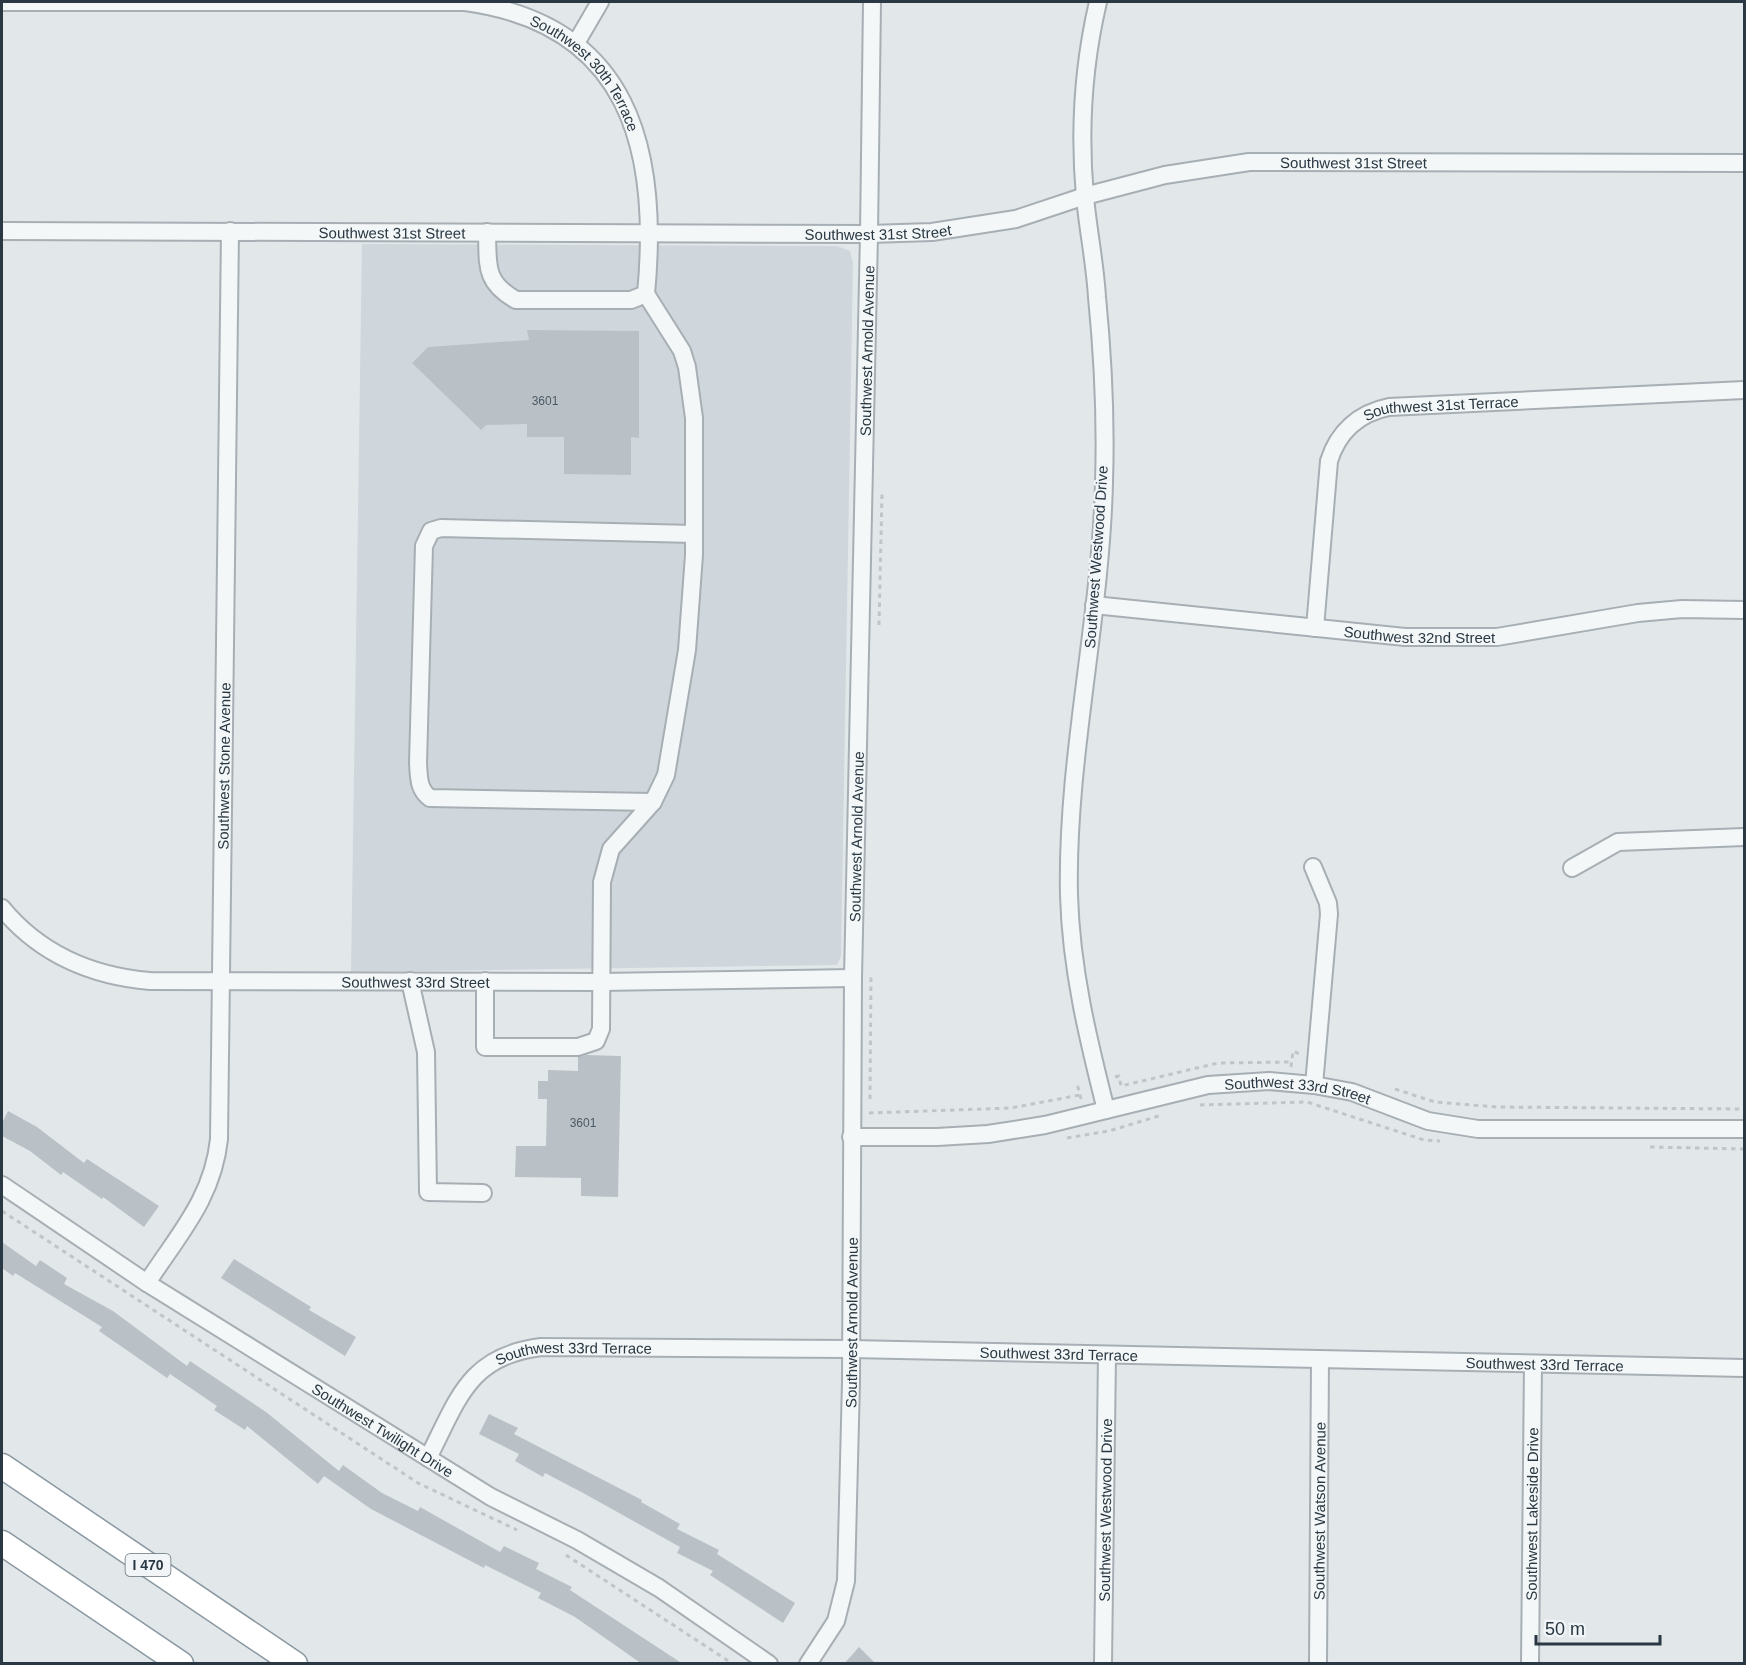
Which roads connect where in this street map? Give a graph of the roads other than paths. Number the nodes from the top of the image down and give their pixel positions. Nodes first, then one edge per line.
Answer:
1 (2, 2) edge
2 (600, 2) edge
3 (872, 2) edge
4 (1098, 2) edge
5 (576, 43) junction
6 (1744, 163) edge
7 (1085, 196) junction
8 (2, 231) edge
9 (230, 231) junction
10 (487, 232) junction
11 (650, 232) junction
12 (869, 234) junction
13 (646, 294) junction
14 (1744, 390) edge
15 (694, 534) junction
16 (1094, 605) junction
17 (1744, 610) edge
18 (1315, 628) junction
19 (653, 801) junction
20 (1744, 837) edge
21 (1313, 867) dead end
22 (1572, 868) dead end
23 (2, 908) edge
24 (853, 978) junction
25 (220, 981) junction
26 (410, 981) junction
27 (485, 981) junction
28 (600, 982) junction
29 (1314, 1084) junction
30 (1106, 1110) junction
31 (1744, 1129) edge
32 (851, 1137) junction
33 (2, 1185) edge
34 (483, 1193) dead end
35 (147, 1283) junction
36 (851, 1349) junction
37 (1107, 1355) junction
38 (1320, 1360) junction
39 (1533, 1364) junction
40 (1744, 1368) edge
41 (428, 1458) junction
42 (2, 1466) edge
43 (2, 1543) edge
44 (181, 1664) edge
45 (295, 1664) edge
46 (769, 1664) edge
47 (808, 1664) edge
48 (1103, 1664) edge
49 (1318, 1664) edge
50 (1530, 1664) edge

1 - 5 street, Southwest 30th Terrace
2 - 5 street
3 - 12 street, Southwest Arnold Avenue
4 - 7 street, Southwest Westwood Drive
5 - 11 street, Southwest 30th Terrace
6 - 7 street, Southwest 31st Street
7 - 12 street, Southwest 31st Street
7 - 16 street, Southwest Westwood Drive
8 - 9 street, Southwest 31st Street
9 - 10 street, Southwest 31st Street
9 - 25 street, Southwest Stone Avenue
10 - 11 street, Southwest 31st Street
10 - 13 street
11 - 12 street, Southwest 31st Street
11 - 13 street, Southwest 30th Terrace
12 - 24 street, Southwest Arnold Avenue
13 - 15 street
14 - 18 street, Southwest 31st Terrace
15 - 19 street
15 - 19 street
16 - 18 street, Southwest 32nd Street
16 - 30 street, Southwest Westwood Drive
17 - 18 street, Southwest 32nd Street
19 - 28 street
20 - 22 street
21 - 29 street
23 - 25 street, Southwest 33rd Street
24 - 28 street, Southwest 33rd Street
24 - 32 street, Southwest Arnold Avenue
25 - 26 street, Southwest 33rd Street
25 - 35 street, Southwest Stone Avenue
26 - 27 street, Southwest 33rd Street
26 - 34 street
27 - 28 street, Southwest 33rd Street
27 - 28 street
29 - 30 street, Southwest 33rd Street
29 - 31 street, Southwest 33rd Street
30 - 32 street, Southwest 33rd Street
32 - 36 street, Southwest Arnold Avenue
33 - 35 street, Southwest Twilight Drive
35 - 41 street, Southwest Twilight Drive
36 - 37 street, Southwest 33rd Terrace
36 - 41 street, Southwest 33rd Terrace
36 - 47 street, Southwest Arnold Avenue
37 - 38 street, Southwest 33rd Terrace
37 - 48 street, Southwest Westwood Drive
38 - 39 street, Southwest 33rd Terrace
38 - 49 street, Southwest Watson Avenue
39 - 40 street, Southwest 33rd Terrace
39 - 50 street, Southwest Lakeside Drive
41 - 46 street, Southwest Twilight Drive
42 - 45 highway, I 470
43 - 44 highway

